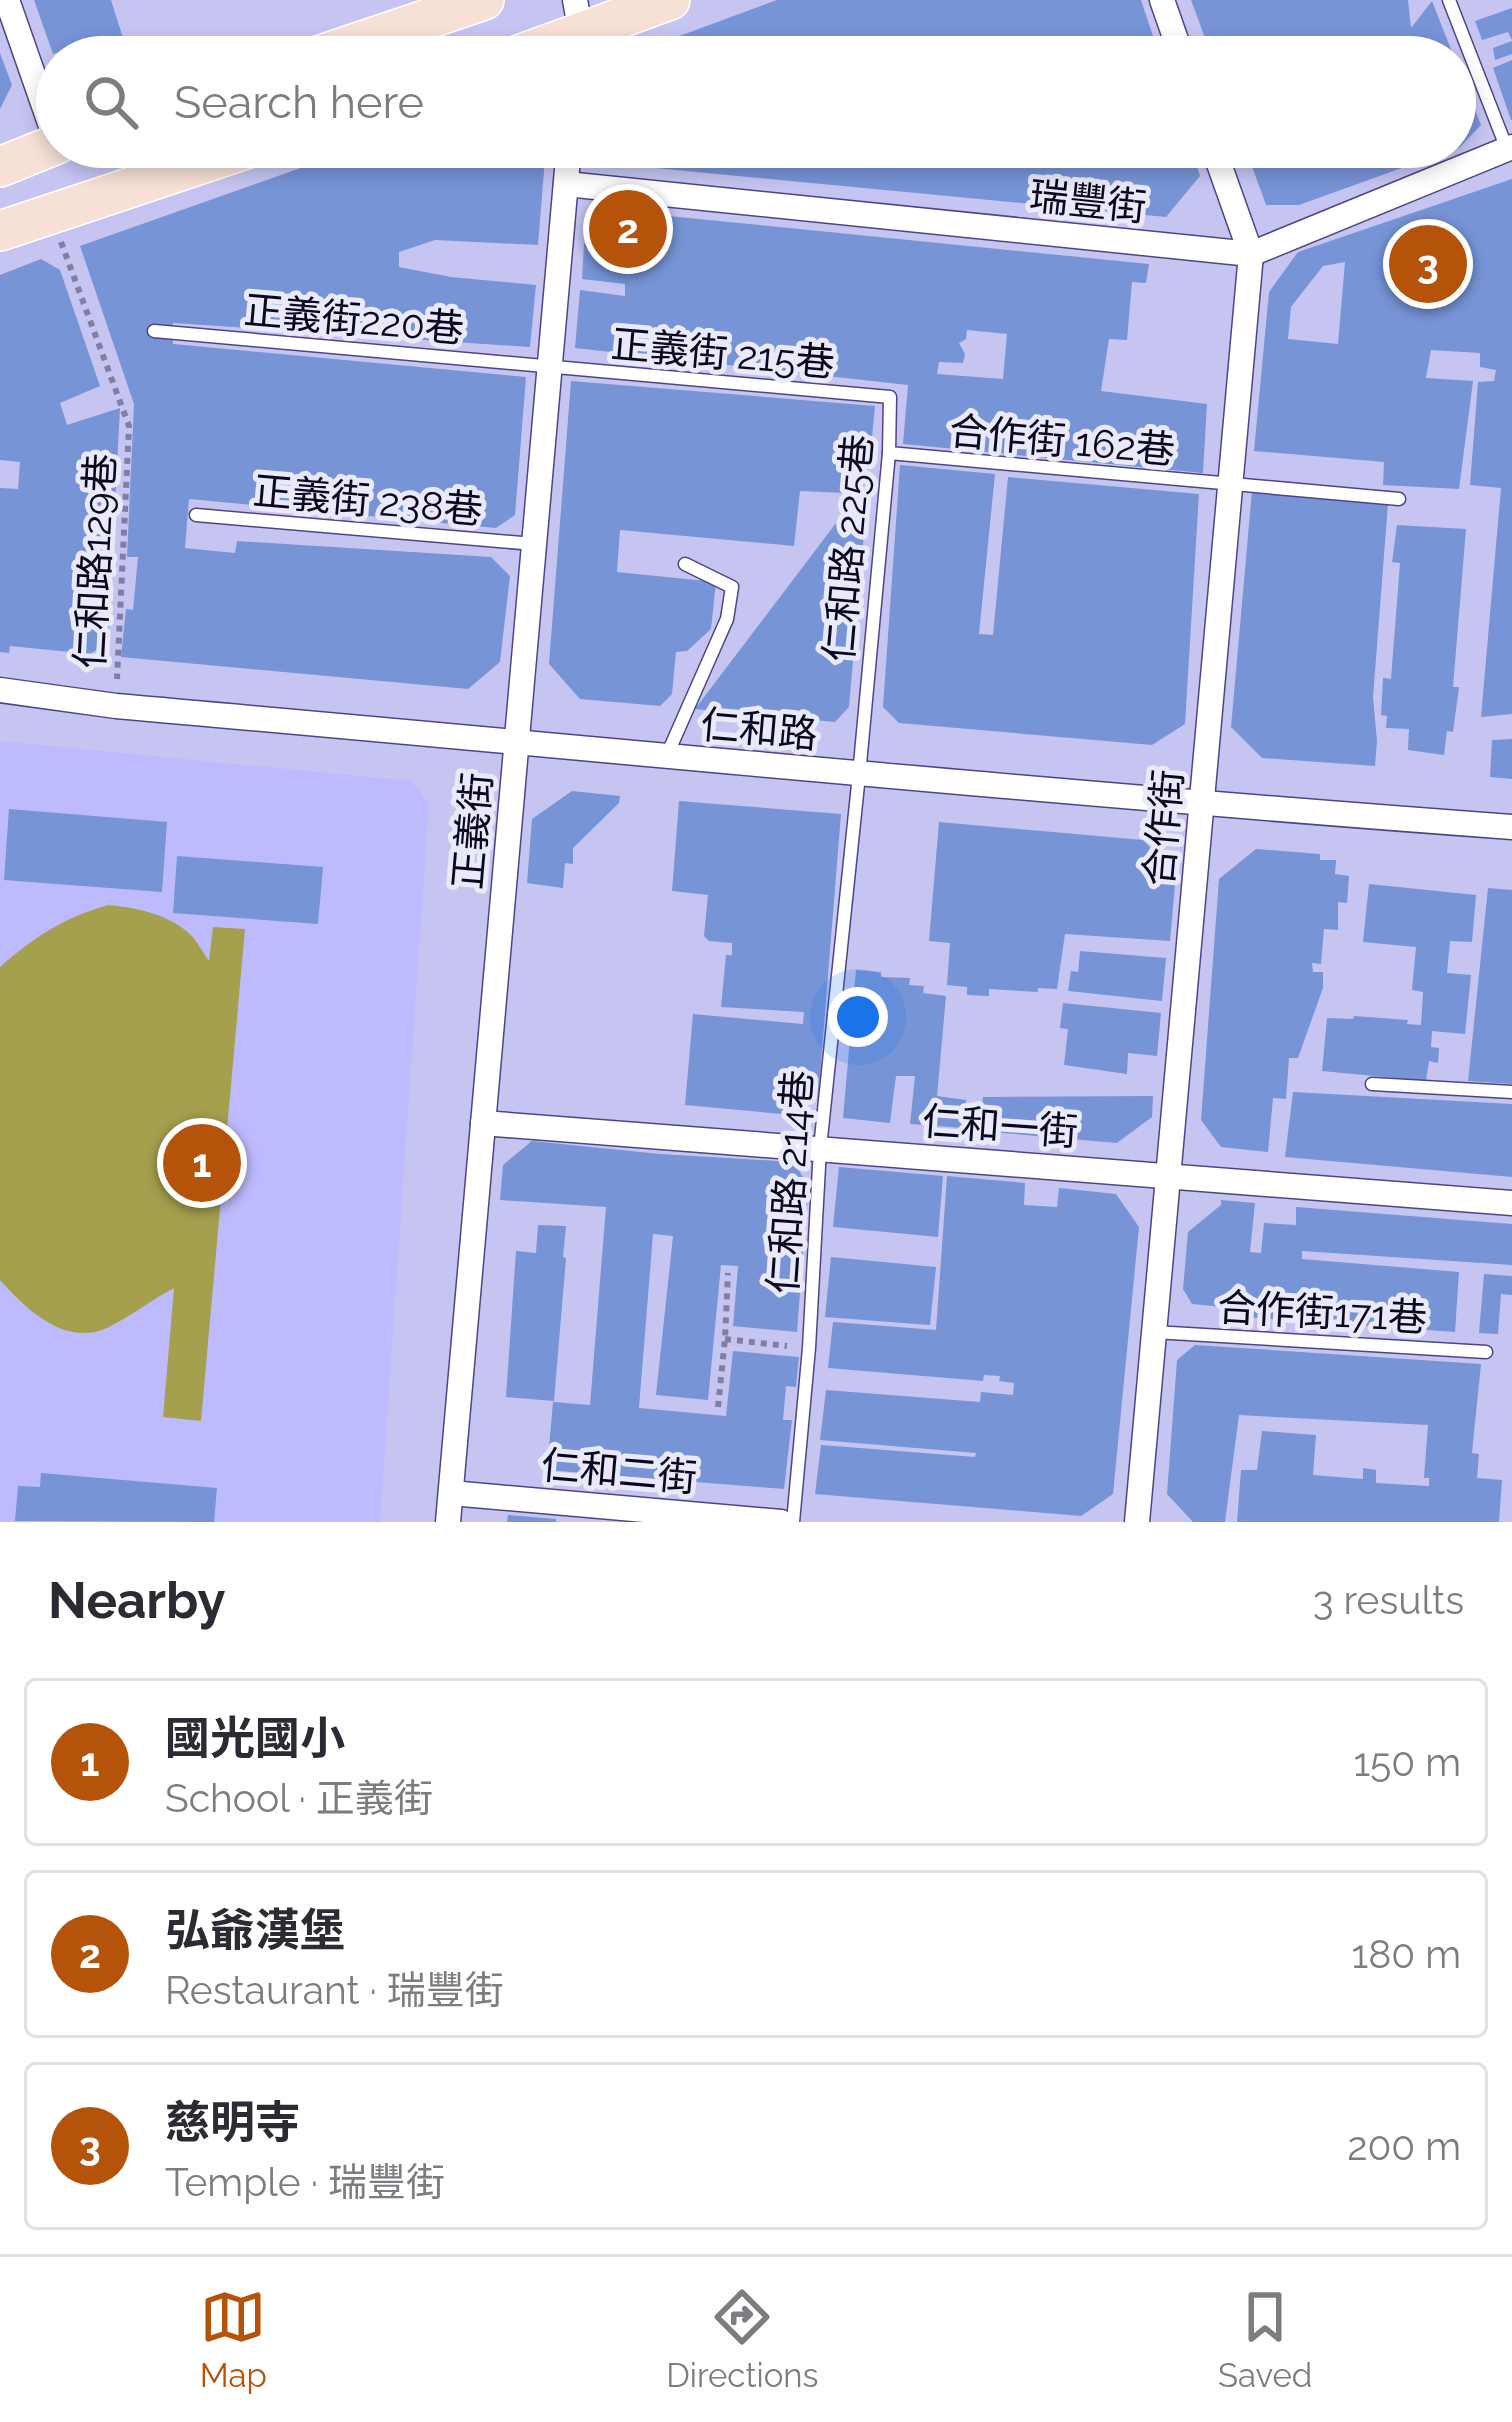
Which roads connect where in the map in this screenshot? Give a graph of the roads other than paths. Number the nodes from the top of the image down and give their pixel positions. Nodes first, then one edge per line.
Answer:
1 (8, 0) edge
2 (484, 0) edge
3 (670, 0) edge
4 (1162, 0) edge
5 (1449, 0) edge
6 (578, 30) edge
7 (377, 36) edge
8 (1175, 36) edge
9 (1464, 36) edge
10 (1476, 66) edge
11 (36, 82) edge
12 (1510, 148) edge
13 (36, 152) edge
14 (1476, 162) edge
15 (0, 167) edge
16 (191, 168) edge
17 (567, 168) edge
18 (1220, 168) edge
19 (1461, 168) edge
20 (566, 184) junction
21 (0, 231) edge
22 (1251, 254) junction
23 (154, 331) dead end
24 (550, 368) junction
25 (890, 398) joint
26 (889, 453) junction
27 (1230, 486) junction
28 (1399, 499) dead end
29 (196, 515) dead end
30 (534, 544) junction
31 (685, 564) dead end
32 (0, 691) edge
33 (516, 742) junction
34 (667, 756) junction
35 (859, 775) junction
36 (1202, 804) junction
37 (1512, 826) edge
38 (1372, 1084) dead end
39 (1512, 1092) edge
40 (483, 1123) junction
41 (820, 1148) junction
42 (1168, 1175) junction
43 (1512, 1203) edge
44 (1154, 1332) junction
45 (1486, 1352) dead end
46 (451, 1492) junction
47 (448, 1522) edge
48 (781, 1522) edge
49 (793, 1522) edge
50 (1137, 1522) edge

1 - 11 street
2 - 7 main road
3 - 6 main road
4 - 8 street
5 - 9 lane
10 - 12 lane
12 - 14 street, 瑞豐街
13 - 15 main road
16 - 21 main road
17 - 20 street, 正義街
18 - 22 street, 合作街
19 - 22 street, 瑞豐街
20 - 22 street, 瑞豐街
20 - 24 street, 正義街
22 - 27 street, 合作街
23 - 24 lane, 正義街220巷
24 - 25 lane, 正義街 215巷
24 - 30 street, 正義街
25 - 26 lane, 仁和路 225巷
26 - 27 lane, 合作街 162巷
26 - 35 lane, 仁和路 225巷
27 - 28 lane, 合作街 162巷
27 - 36 street, 合作街
29 - 30 lane, 正義街 238巷
30 - 33 street, 正義街
31 - 34 lane
32 - 33 street, 仁和路
33 - 34 street, 仁和路
33 - 40 street, 正義街
34 - 35 street, 仁和路
35 - 36 street, 仁和路
35 - 41 lane, 仁和路 214巷
36 - 37 street, 仁和路
36 - 42 street, 合作街
38 - 39 lane
40 - 41 street, 仁和一街
40 - 46 street, 正義街
41 - 42 street, 仁和一街
41 - 49 lane, 仁和路 214巷
42 - 43 street, 仁和一街
42 - 44 street, 合作街
44 - 45 lane, 合作街171巷
44 - 50 street, 合作街
46 - 47 street, 正義街
46 - 48 street, 仁和二街

